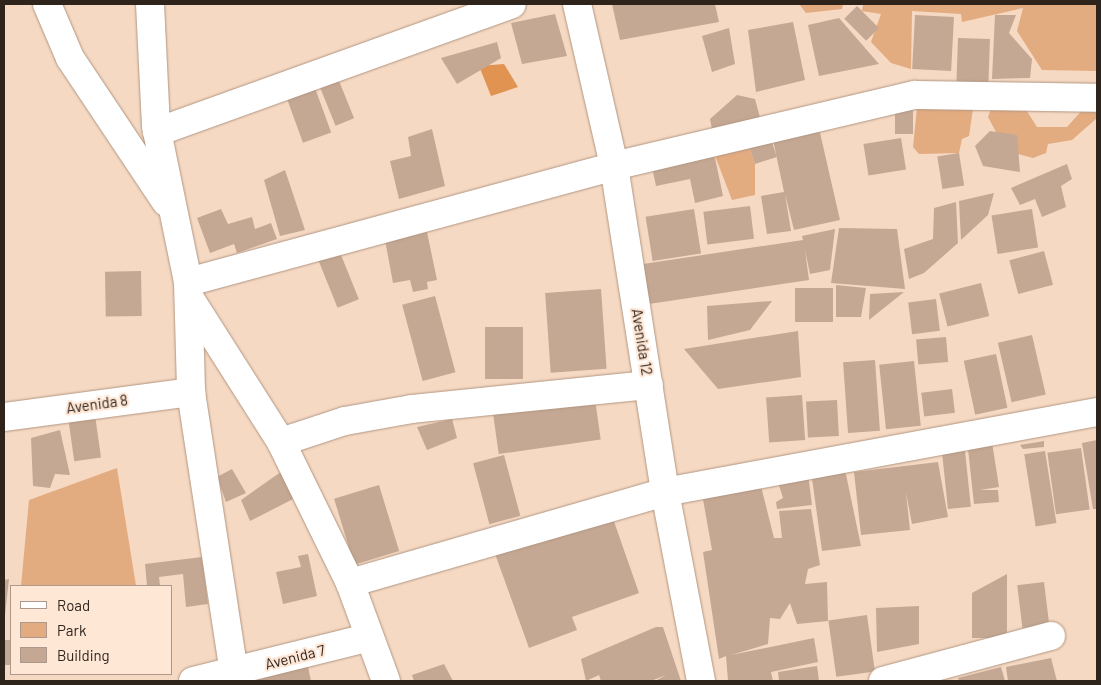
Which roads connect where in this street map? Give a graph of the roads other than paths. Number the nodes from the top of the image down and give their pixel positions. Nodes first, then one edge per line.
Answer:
1 (47, 4) edge
2 (150, 4) edge
3 (512, 4) edge
4 (577, 4) edge
5 (1097, 98) edge
6 (157, 132) junction
7 (614, 166) junction
8 (174, 214) junction
9 (188, 290) junction
10 (649, 385) junction
11 (191, 392) junction
12 (1097, 412) edge
13 (4, 417) edge
14 (281, 442) junction
15 (665, 492) junction
16 (350, 583) junction
17 (1051, 636) dead end
18 (367, 638) junction
19 (235, 676) edge
20 (193, 681) edge
21 (386, 681) edge
22 (701, 681) edge
23 (883, 681) edge

1 - 8 street
2 - 6 street
3 - 6 street
4 - 7 street, Avenida 12
5 - 7 street
6 - 8 street
7 - 9 street
7 - 10 street, Avenida 12
8 - 9 street
9 - 11 street
9 - 14 street
10 - 14 street
10 - 15 street, Avenida 12
11 - 13 street, Avenida 8
11 - 19 street
12 - 15 street
14 - 16 street
15 - 16 street
15 - 22 street, Avenida 12
16 - 18 street
17 - 23 street
18 - 19 street, Avenida 7
18 - 21 street
19 - 20 street, Avenida 7

